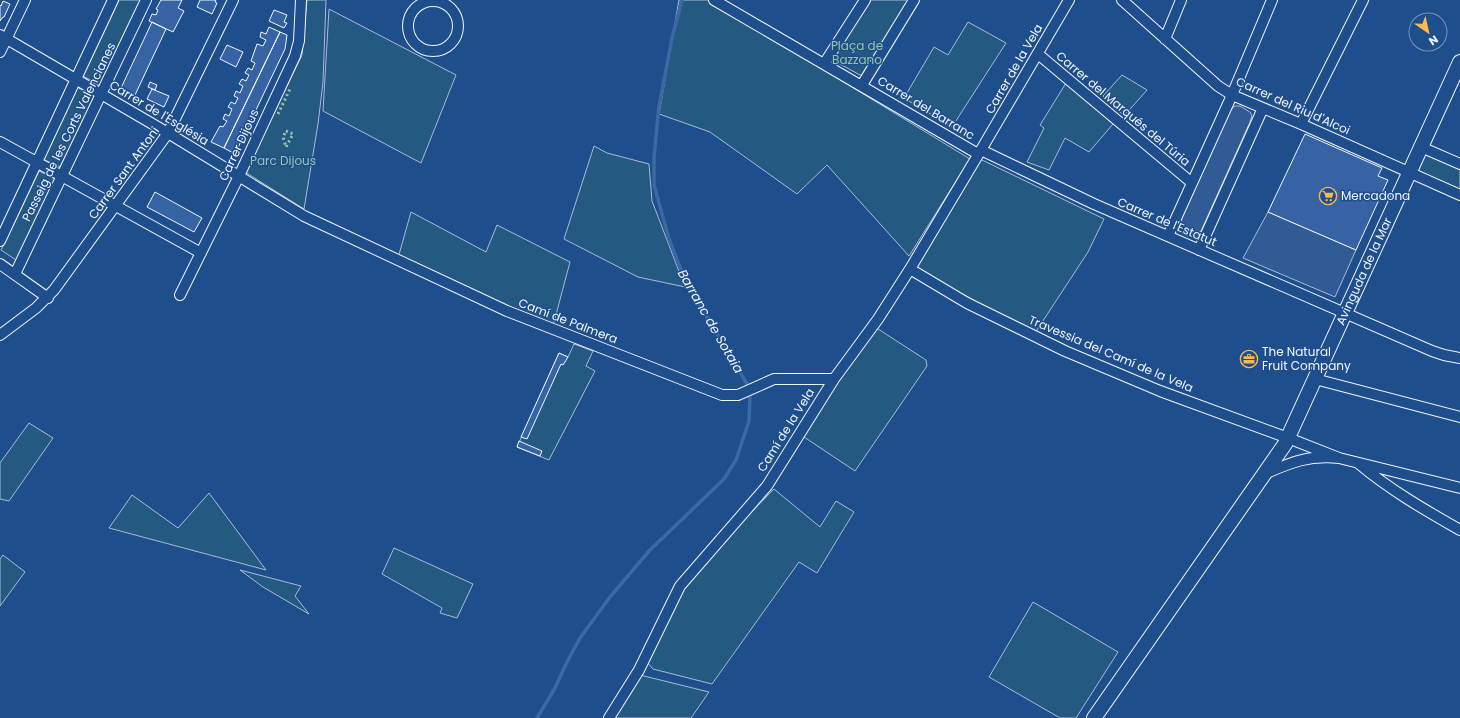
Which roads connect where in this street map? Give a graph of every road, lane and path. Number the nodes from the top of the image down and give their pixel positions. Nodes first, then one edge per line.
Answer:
1 (25, 0) edge
2 (113, 0) edge
3 (146, 0) edge
4 (233, 0) edge
5 (301, 0) edge
6 (437, 0) edge
7 (714, 0) edge
8 (865, 0) edge
9 (914, 0) edge
10 (1069, 0) edge
11 (1122, 0) edge
12 (1181, 0) edge
13 (1272, 0) edge
14 (1363, 0) edge
15 (3, 36) edge
16 (1166, 39) junction
17 (0, 52) edge
18 (1038, 54) junction
19 (824, 64) junction
20 (1459, 67) edge
21 (75, 79) junction
22 (862, 85) junction
23 (101, 94) junction
24 (1232, 95) junction
25 (1262, 108) junction
26 (1302, 124) junction
27 (168, 133) junction
28 (0, 142) edge
29 (1421, 146) junction
30 (979, 152) junction
31 (37, 162) junction
32 (1460, 164) edge
33 (1409, 172) junction
34 (62, 175) junction
35 (239, 176) junction
36 (1192, 183) junction
37 (1460, 195) edge
38 (116, 206) junction
39 (304, 216) joint
40 (1168, 236) junction
41 (0, 241) edge
42 (1199, 250) junction
43 (201, 253) junction
44 (0, 264) edge
45 (910, 269) junction
46 (15, 274) junction
47 (180, 296) dead end
48 (48, 298) junction
49 (1344, 313) junction
50 (0, 335) edge
51 (1460, 358) edge
52 (834, 379) junction
53 (1315, 379) junction
54 (1460, 417) edge
55 (1288, 438) junction
56 (1339, 458) junction
57 (1357, 462) junction
58 (1264, 474) junction
59 (1460, 488) edge
60 (1460, 530) edge
61 (609, 718) edge
62 (1094, 718) edge

1 - 15 street
2 - 21 street, Passeig de les Corts Valencianes
3 - 23 street, Passeig de les Corts Valencianes
4 - 27 street, Carrer Sant Antoni
5 - 35 street, Carrer Dijous
6 - 6 street
7 - 19 street, Carrer del Barranc
8 - 19 street
9 - 22 street
10 - 18 street, Carrer de la Vela
11 - 16 street, Carrer del Riu d'Alcoi
12 - 16 street
13 - 24 street
14 - 26 street
15 - 17 street
15 - 21 street, Carrer de l'Església
16 - 24 street, Carrer del Riu d'Alcoi
18 - 30 street, Carrer de la Vela
18 - 36 street, Carrer del Marqués del Túria
19 - 22 street, Carrer del Barranc
20 - 29 main road, Avinguda de la Mar
21 - 23 street, Carrer de l'Església
21 - 31 street, Passeig de les Corts Valencianes
22 - 30 street, Carrer del Barranc
23 - 27 street, Carrer de l'Església
23 - 34 street, Passeig de les Corts Valencianes
24 - 25 street, Carrer del Riu d'Alcoi
24 - 36 street
25 - 26 street, Carrer del Riu d'Alcoi
25 - 42 street
26 - 33 street, Carrer del Riu d'Alcoi
27 - 35 street, Carrer de l'Església
27 - 38 street, Carrer Sant Antoni
28 - 31 street
29 - 32 street
29 - 33 main road, Avinguda de la Mar
30 - 40 street, Carrer de l'Estatut
30 - 45 street, Camí de la Vela
31 - 34 street
31 - 41 street, Passeig de les Corts Valencianes
33 - 37 street, Carrer del Riu d'Alcoi
33 - 49 main road, Avinguda de la Mar
34 - 38 street
34 - 46 street, Passeig de les Corts Valencianes
35 - 39 street, Carrer de l'Església
35 - 43 street, Carrer Dijous
36 - 40 street
38 - 43 street
38 - 48 street, Carrer Sant Antoni
39 - 52 street, Camí de Palmera
40 - 42 street, Carrer de l'Estatut
42 - 49 street, Carrer de l'Estatut
43 - 47 street, Carrer Dijous
44 - 46 street
45 - 52 street, Camí de la Vela
45 - 55 street, Travessia del Camí de la Vela
46 - 48 street
48 - 50 street, Carrer Sant Antoni
49 - 51 street, Carrer de l'Estatut
49 - 53 main road, Avinguda de la Mar
52 - 61 street, Camí de la Vela
53 - 54 street
53 - 55 main road, Avinguda de la Mar
55 - 56 street, Travessia del Camí de la Vela
55 - 58 main road, Avinguda de la Mar
56 - 57 street
56 - 58 street
57 - 59 street
57 - 60 street
58 - 62 main road, Avinguda de la Mar

